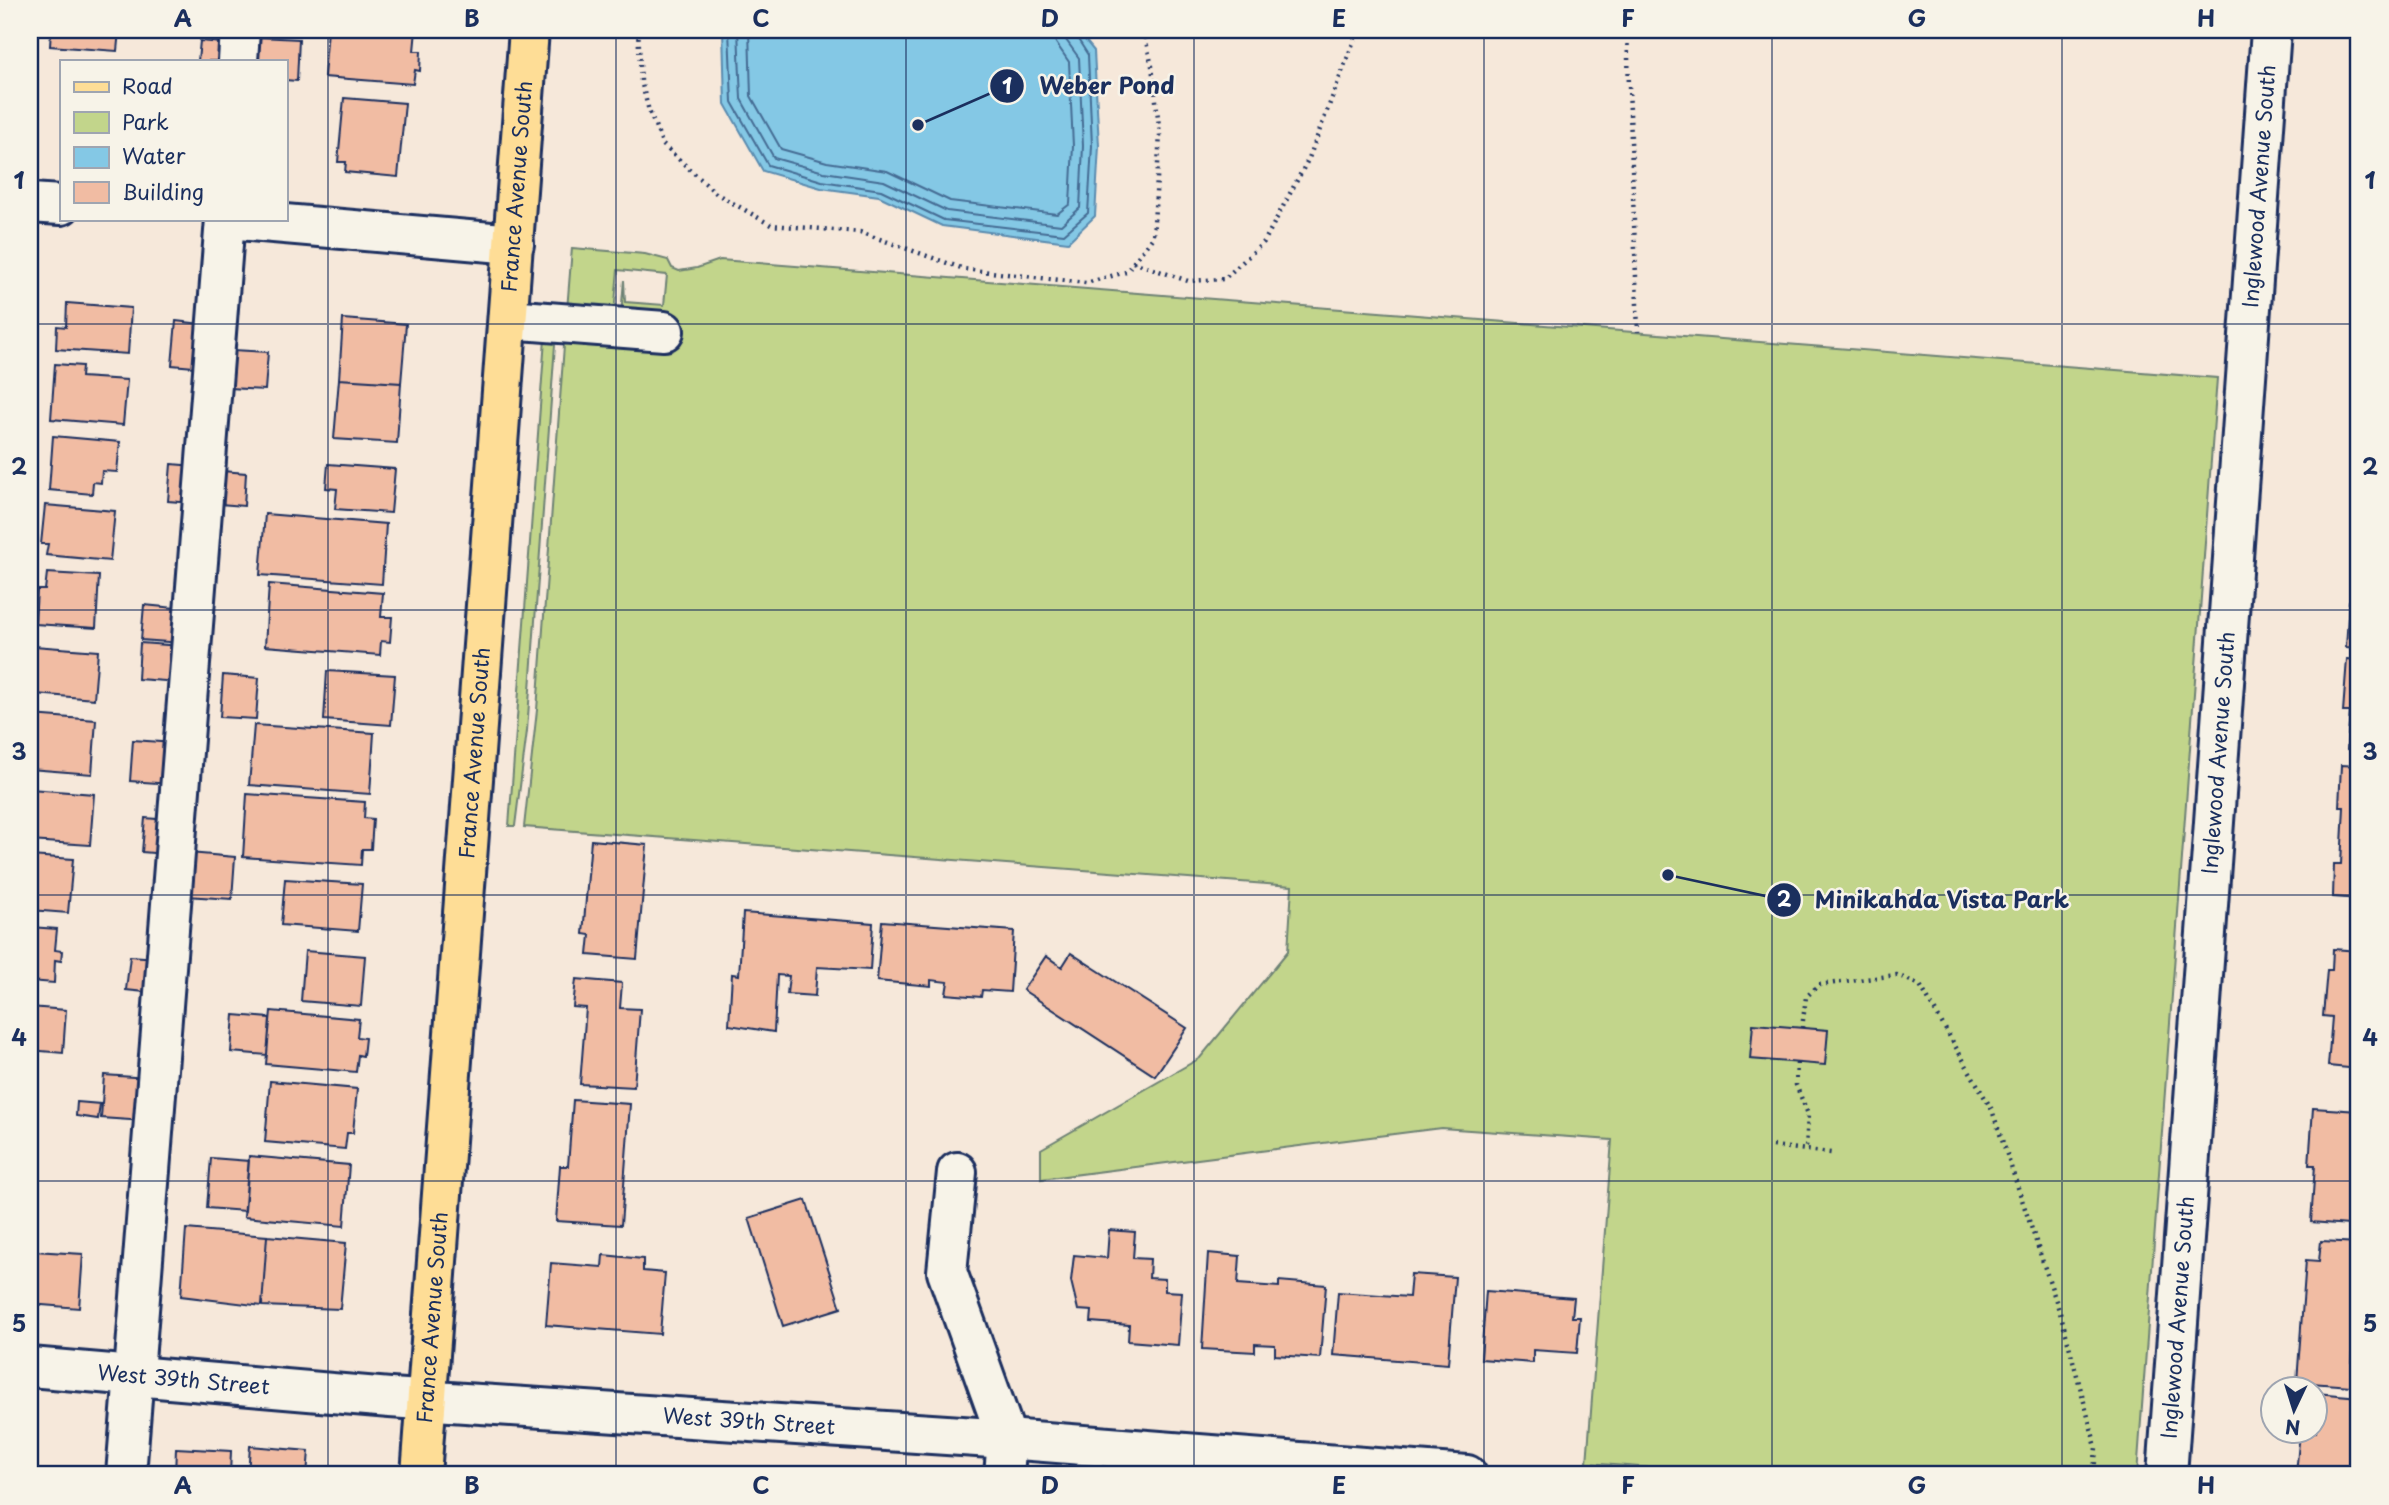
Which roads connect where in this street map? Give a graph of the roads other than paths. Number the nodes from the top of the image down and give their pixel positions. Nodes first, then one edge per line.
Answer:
1 (240, 30) edge
2 (529, 30) edge
3 (2272, 30) edge
4 (238, 60) edge
5 (30, 203) edge
6 (60, 205) edge
7 (226, 220) edge
8 (238, 220) edge
9 (514, 244) junction
10 (508, 319) junction
11 (664, 331) dead end
12 (957, 1172) dead end
13 (30, 1367) edge
14 (133, 1374) junction
15 (426, 1399) junction
16 (1006, 1457) edge
17 (126, 1475) edge
18 (421, 1475) edge
19 (1467, 1475) edge
20 (2167, 1475) edge

1 - 4 street
2 - 9 main road, France Avenue South
3 - 20 street, Inglewood Avenue South
5 - 6 street
7 - 14 street
8 - 9 street
9 - 10 main road, France Avenue South
10 - 11 street
10 - 15 main road, France Avenue South
12 - 16 street
13 - 14 street, West 39th Street
14 - 15 street, West 39th Street
14 - 17 street
15 - 16 street, West 39th Street
15 - 18 main road, France Avenue South
16 - 19 street, West 39th Street

